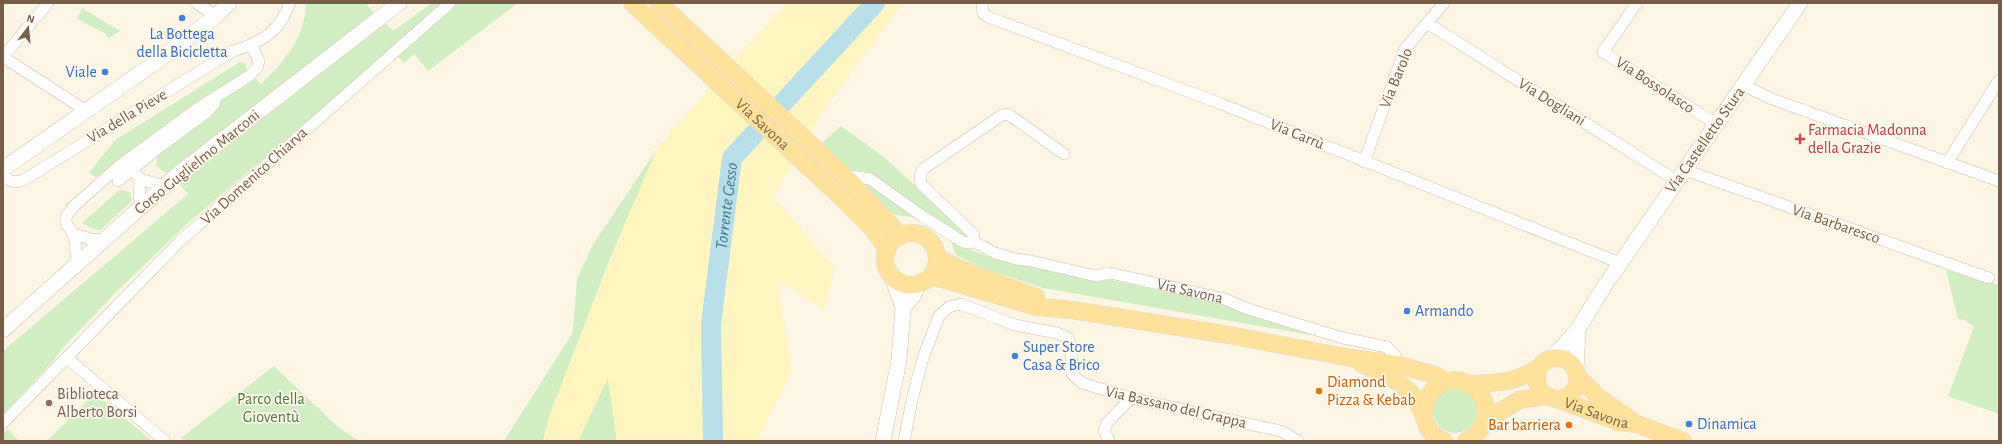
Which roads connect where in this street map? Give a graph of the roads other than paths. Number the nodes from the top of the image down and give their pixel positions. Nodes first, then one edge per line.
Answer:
1 (48, 3) edge
2 (196, 3) edge
3 (229, 3) edge
4 (290, 3) edge
5 (399, 3) edge
6 (450, 3) edge
7 (632, 3) edge
8 (659, 3) edge
9 (982, 3) edge
10 (1444, 3) edge
11 (1637, 3) edge
12 (1800, 3) edge
13 (216, 16) junction
14 (1427, 23) junction
15 (252, 46) junction
16 (3, 57) edge
17 (1999, 80) edge
18 (1743, 86) junction
19 (222, 95) junction
20 (85, 110) junction
21 (1716, 124) junction
22 (1064, 154) dead end
23 (1364, 162) junction
24 (1947, 162) junction
25 (3, 169) edge
26 (132, 170) junction
27 (844, 175) junction
28 (3, 176) edge
29 (1681, 176) junction
30 (140, 179) junction
31 (118, 181) dead end
32 (1999, 181) edge
33 (164, 186) junction
34 (143, 204) junction
35 (74, 234) junction
36 (901, 236) junction
37 (103, 240) junction
38 (973, 240) junction
39 (887, 250) junction
40 (937, 257) junction
41 (1620, 263) junction
42 (76, 265) junction
43 (892, 277) junction
44 (1988, 278) dead end
45 (925, 280) junction
46 (903, 308) junction
47 (1072, 310) junction
48 (1578, 329) junction
49 (3, 330) edge
50 (66, 358) junction
51 (1351, 358) junction
52 (1545, 363) junction
53 (1395, 364) junction
54 (1577, 373) junction
55 (1447, 382) junction
56 (1469, 384) junction
57 (1551, 397) junction
58 (1131, 398) junction
59 (3, 423) edge
60 (1637, 424) junction
61 (1482, 430) edge
62 (1432, 433) edge
63 (165, 441) edge
64 (883, 441) edge
65 (904, 441) edge
66 (1109, 441) edge
67 (1298, 441) edge
68 (1466, 441) edge
69 (1683, 441) edge

1 - 16 street
2 - 13 street
3 - 13 street
4 - 15 street, Via della Pieve
5 - 33 street, Corso Guglielmo Marconi
6 - 50 street, Via Domenico Chiarva
7 - 39 main road, Via Savona
8 - 27 main road, Via Savona
9 - 23 street, Via Carrù
10 - 14 street, Via Barolo
11 - 21 street, Via Bossolasco
12 - 18 street, Via Castelletto Stura
13 - 20 street
14 - 23 street, Via Barolo
14 - 29 street, Via Dogliani
15 - 19 street, Via della Pieve
15 - 28 street, Via della Pieve
16 - 20 street
17 - 24 street
18 - 21 street, Via Castelletto Stura
18 - 24 street
19 - 26 street, Via della Pieve
19 - 35 street, Via della Pieve
20 - 25 street
21 - 29 street, Via Castelletto Stura
22 - 38 street, Via Savona
23 - 41 street, Via Carrù
24 - 32 street
26 - 30 street
26 - 31 street, Via della Pieve
27 - 36 main road, Via Savona
27 - 38 street, Via Savona
29 - 41 street, Via Castelletto Stura
29 - 44 street, Via Barbaresco
30 - 33 street
30 - 34 street
33 - 34 street, Corso Guglielmo Marconi
34 - 37 street, Corso Guglielmo Marconi
35 - 37 street
35 - 42 street, Via della Pieve
36 - 39 main road
36 - 40 main road
37 - 42 street, Corso Guglielmo Marconi
38 - 53 street, Via Savona
39 - 43 main road
40 - 45 main road
40 - 47 main road, Via Savona
41 - 48 street, Via Castelletto Stura
42 - 49 street, Corso Guglielmo Marconi
43 - 45 main road
43 - 46 street
45 - 46 street
45 - 47 main road, Via Savona
46 - 64 street
47 - 51 main road, Via Savona
48 - 52 street, Via Castelletto Stura
48 - 54 street, Via Castelletto Stura
50 - 59 street, Via Domenico Chiarva
50 - 63 street
51 - 53 main road, Via Savona
51 - 62 main road, Via Savona
52 - 54 main road
52 - 56 main road
52 - 57 main road
53 - 55 main road, Via Savona
54 - 57 main road
54 - 60 main road, Via Savona
55 - 56 main road
55 - 62 main road
56 - 61 main road
57 - 60 main road, Via Savona
57 - 61 main road, Via Savona
58 - 65 street, Via Bassano del Grappa
58 - 66 street
58 - 67 street, Via Bassano del Grappa
60 - 69 main road, Via Savona
61 - 68 main road, Via Savona

